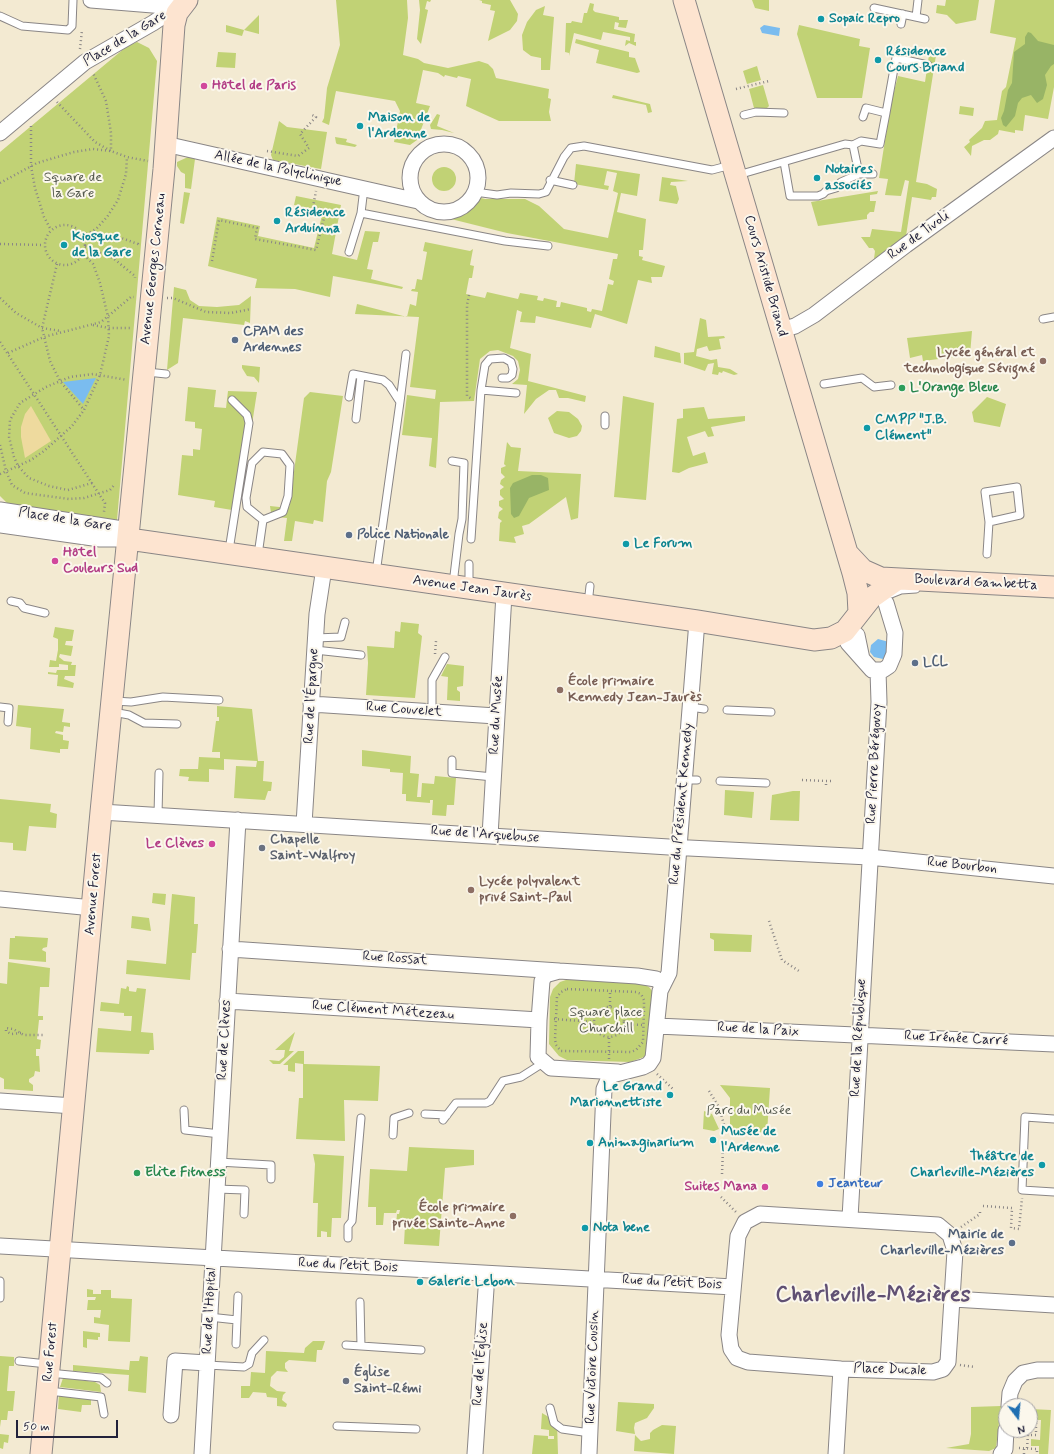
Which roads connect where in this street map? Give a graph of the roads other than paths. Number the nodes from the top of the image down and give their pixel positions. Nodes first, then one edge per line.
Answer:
1 (74, 0) edge
2 (97, 0) edge
3 (684, 0) edge
4 (918, 0) edge
5 (186, 1) edge
6 (874, 8) dead end
7 (903, 14) junction
8 (0, 16) edge
9 (916, 17) junction
10 (925, 18) dead end
11 (901, 24) dead end
12 (928, 65) dead end
13 (784, 113) dead end
14 (886, 113) junction
15 (744, 115) dead end
16 (863, 117) dead end
17 (0, 133) edge
18 (1054, 138) edge
19 (165, 144) junction
20 (853, 144) junction
21 (784, 162) junction
22 (734, 170) junction
23 (859, 174) junction
24 (873, 174) dead end
25 (550, 180) junction
26 (409, 181) junction
27 (573, 185) dead end
28 (364, 188) junction
29 (475, 192) junction
30 (392, 194) junction
31 (418, 201) junction
32 (361, 213) junction
33 (548, 246) dead end
34 (349, 252) dead end
35 (1054, 318) edge
36 (1043, 319) dead end
37 (781, 330) junction
38 (406, 354) dead end
39 (166, 374) dead end
40 (361, 376) junction
41 (133, 378) junction
42 (502, 378) dead end
43 (824, 384) dead end
44 (891, 385) dead end
45 (481, 390) junction
46 (516, 393) dead end
47 (349, 397) dead end
48 (232, 400) dead end
49 (400, 402) junction
50 (605, 416) dead end
51 (356, 419) dead end
52 (605, 425) dead end
53 (452, 461) dead end
54 (0, 510) edge
55 (263, 520) junction
56 (989, 522) junction
57 (0, 525) edge
58 (132, 539) junction
59 (471, 540) dead end
60 (230, 544) dead end
61 (847, 552) junction
62 (987, 554) dead end
63 (280, 562) junction
64 (469, 564) dead end
65 (324, 573) junction
66 (869, 574) joint
67 (376, 575) junction
68 (898, 579) junction
69 (461, 587) junction
70 (1054, 587) edge
71 (926, 589) dead end
72 (504, 600) junction
73 (11, 601) dead end
74 (886, 602) dead end
75 (45, 613) dead end
76 (345, 622) dead end
77 (696, 628) junction
78 (852, 632) junction
79 (763, 640) dead end
80 (315, 644) junction
81 (817, 644) junction
82 (361, 655) dead end
83 (445, 656) dead end
84 (878, 671) junction
85 (219, 700) dead end
86 (312, 704) junction
87 (0, 707) edge
88 (111, 707) junction
89 (727, 710) dead end
90 (432, 712) junction
91 (770, 712) dead end
92 (496, 716) junction
93 (8, 722) dead end
94 (177, 724) dead end
95 (452, 760) dead end
96 (159, 773) dead end
97 (493, 777) junction
98 (720, 781) dead end
99 (766, 783) dead end
100 (101, 812) junction
101 (158, 815) junction
102 (238, 820) junction
103 (304, 824) junction
104 (490, 836) junction
105 (678, 847) junction
106 (869, 857) junction
107 (1054, 876) edge
108 (0, 899) edge
109 (93, 908) junction
110 (230, 949) junction
111 (559, 971) junction
112 (663, 985) junction
113 (227, 1001) junction
114 (539, 1019) junction
115 (657, 1026) junction
116 (859, 1034) junction
117 (1054, 1044) edge
118 (543, 1063) junction
119 (610, 1076) junction
120 (0, 1101) edge
121 (74, 1106) junction
122 (184, 1110) dead end
123 (410, 1113) dead end
124 (425, 1114) dead end
125 (361, 1118) dead end
126 (1054, 1119) edge
127 (220, 1134) junction
128 (393, 1135) dead end
129 (218, 1162) junction
130 (271, 1179) dead end
131 (216, 1189) junction
132 (1054, 1192) edge
133 (244, 1214) dead end
134 (850, 1218) junction
135 (348, 1238) dead end
136 (0, 1246) edge
137 (60, 1250) junction
138 (212, 1259) junction
139 (487, 1274) junction
140 (597, 1279) junction
141 (0, 1281) edge
142 (733, 1287) junction
143 (238, 1296) dead end
144 (0, 1298) edge
145 (953, 1299) junction
146 (360, 1302) dead end
147 (1054, 1305) edge
148 (209, 1317) junction
149 (237, 1320) junction
150 (264, 1340) dead end
151 (236, 1344) dead end
152 (346, 1345) dead end
153 (361, 1346) junction
154 (421, 1350) dead end
155 (19, 1361) dead end
156 (207, 1364) junction
157 (841, 1369) junction
158 (1054, 1370) edge
159 (48, 1376) junction
160 (107, 1383) dead end
161 (1010, 1398) edge
162 (550, 1408) dead end
163 (104, 1414) dead end
164 (171, 1415) dead end
165 (337, 1426) dead end
166 (416, 1428) dead end
167 (590, 1432) junction
168 (1006, 1438) edge
169 (1008, 1451) edge
170 (41, 1454) edge
171 (202, 1454) edge
172 (475, 1454) edge
173 (589, 1454) edge
174 (836, 1454) edge

1 - 8 lane
2 - 5 street, Place de la Gare
3 - 22 street, Cours Aristide Briand
4 - 9 lane
5 - 17 street, Place de la Gare
5 - 19 street, Avenue Georges Corneau
6 - 7 lane
7 - 9 lane
7 - 11 lane
9 - 10 lane
12 - 14 lane
13 - 15 lane
14 - 16 lane
14 - 20 lane
18 - 37 street, Rue de Tivoli
19 - 28 street, Allée de la Polyclinique
19 - 41 street, Avenue Georges Corneau
20 - 21 lane
20 - 23 lane
21 - 22 lane
21 - 23 lane
22 - 25 lane
22 - 37 street, Cours Aristide Briand
23 - 24 lane
25 - 27 lane
25 - 29 lane
26 - 29 street
26 - 30 street
26 - 31 street
28 - 30 street, Allée de la Polyclinique
28 - 32 lane
29 - 31 street, Allée de la Polyclinique
30 - 31 street, Allée de la Polyclinique
32 - 33 lane
32 - 34 lane
35 - 36 lane
37 - 61 street, Cours Aristide Briand
38 - 49 lane
39 - 41 lane
40 - 47 lane
40 - 49 lane
40 - 51 lane
41 - 58 street, Avenue Georges Corneau
42 - 45 lane
43 - 44 lane
45 - 46 lane
45 - 59 lane
48 - 60 lane
49 - 67 lane
50 - 52 lane
53 - 69 lane
54 - 58 street, Place de la Gare
55 - 55 lane
55 - 63 lane
56 - 56 lane
56 - 62 lane
57 - 58 street, Place de la Gare
58 - 63 street, Avenue Jean Jaurès
58 - 88 street, Avenue Forest
61 - 66 street, Cours Aristide Briand
61 - 78 street, Cours Aristide Briand
63 - 65 street, Avenue Jean Jaurès
64 - 69 lane
65 - 67 street, Avenue Jean Jaurès
65 - 80 street, Rue de l'Épargne
66 - 68 street, Boulevard Gambetta
67 - 69 street, Avenue Jean Jaurès
68 - 70 street, Boulevard Gambetta
68 - 78 street, Boulevard Gambetta
69 - 72 street, Avenue Jean Jaurès
71 - 78 lane
72 - 77 street, Avenue Jean Jaurès
72 - 92 street, Rue du Musée
73 - 75 lane
74 - 84 street
76 - 80 lane
77 - 81 street, Avenue Jean Jaurès
77 - 105 street, Rue du Président Kennedy
78 - 81 street
78 - 84 street
79 - 81 lane
80 - 82 lane
80 - 86 street, Rue de l'Épargne
83 - 90 lane
84 - 106 street, Rue Pierre Bérégovoy
85 - 88 lane
86 - 90 street, Rue Couvelet
86 - 103 street, Rue de l'Épargne
87 - 93 lane
88 - 94 lane
88 - 100 street, Avenue Forest
89 - 91 lane
90 - 92 street, Rue Couvelet
92 - 97 street, Rue du Musée
95 - 97 lane
96 - 101 lane
97 - 104 street, Rue du Musée
98 - 99 lane
100 - 101 street, Rue de l'Arquebuse
100 - 109 street, Avenue Forest
101 - 102 street, Rue de l'Arquebuse
102 - 103 street, Rue de l'Arquebuse
102 - 110 street, Rue de Clèves
103 - 104 street, Rue de l'Arquebuse
104 - 105 street, Rue de l'Arquebuse
105 - 106 street, Rue de l'Arquebuse
105 - 112 street, Rue du Président Kennedy
106 - 107 street, Rue Bourbon
106 - 116 street, Rue de la République
108 - 109 street
109 - 121 street, Avenue Forest
110 - 111 street, Rue Rossat
110 - 113 street, Rue de Clèves
111 - 112 street, Rue Rossat
111 - 114 street
112 - 115 street, Rue du Président Kennedy
113 - 114 street, Rue Clément Métezeau
113 - 127 street, Rue de Clèves
114 - 118 street
115 - 116 street, Rue de la Paix
115 - 119 street, Rue du Président Kennedy
116 - 117 street, Rue Irénée Carré
116 - 134 street, Rue de la République
118 - 119 street
118 - 124 lane
119 - 140 street, Rue Victoire Cousin
120 - 121 street
121 - 137 street, Avenue Forest
122 - 127 lane
123 - 128 lane
125 - 135 lane
126 - 132 lane
127 - 129 street, Rue de Clèves
129 - 130 lane
129 - 131 street, Rue de Clèves
131 - 133 lane
131 - 138 street, Rue de Clèves
134 - 142 street, Place Ducale
134 - 145 street, Place Ducale
136 - 137 street, Rue du Petit Bois
137 - 138 street, Rue du Petit Bois
137 - 159 street, Rue Forest
138 - 139 street, Rue du Petit Bois
138 - 148 street, Rue de l'Hôpital
139 - 140 street, Rue du Petit Bois
139 - 172 street, Rue de l'Église
140 - 142 street, Rue du Petit Bois
140 - 167 street, Rue Victoire Cousin
141 - 144 lane
142 - 157 street, Place Ducale
143 - 149 lane
145 - 147 street
145 - 157 street, Place Ducale
146 - 153 lane
148 - 149 lane
148 - 156 street, Rue de l'Hôpital
149 - 151 lane
150 - 156 lane
152 - 153 lane
153 - 154 lane
155 - 159 lane
156 - 164 street, Rue de l'Hôpital
156 - 171 street, Rue de l'Hôpital
157 - 174 street
158 - 161 street
159 - 160 lane
159 - 163 lane
159 - 170 street, Rue Forest
162 - 167 lane
165 - 166 lane
167 - 173 street, Rue Victoire Cousin
168 - 169 street

